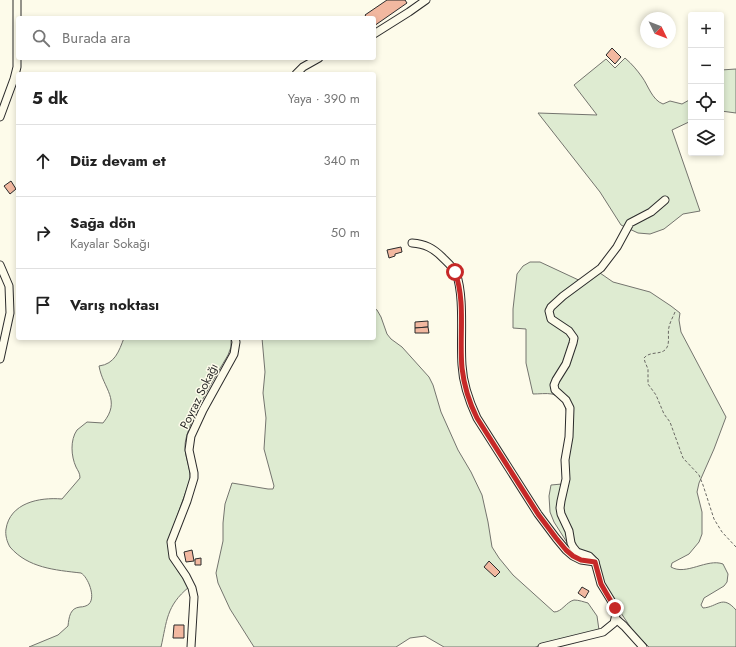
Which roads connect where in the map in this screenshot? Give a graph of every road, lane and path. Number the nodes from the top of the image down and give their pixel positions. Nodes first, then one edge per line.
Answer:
1 (17, 0) edge
2 (426, 0) edge
3 (17, 16) edge
4 (376, 33) edge
5 (17, 60) edge
6 (315, 60) edge
7 (298, 72) edge
8 (0, 117) edge
9 (665, 200) dead end
10 (412, 243) dead end
11 (0, 265) edge
12 (675, 312) dead end
13 (236, 340) edge
14 (0, 359) edge
15 (736, 547) edge
16 (595, 562) junction
17 (616, 619) junction
18 (191, 647) edge
19 (542, 647) edge
20 (643, 647) edge

1 - 3 street
2 - 4 street
5 - 8 street
6 - 7 street
9 - 16 street
10 - 16 street
11 - 14 street
12 - 15 path
13 - 18 street, Poyraz Sokağı
16 - 17 street
17 - 19 street
17 - 20 street

